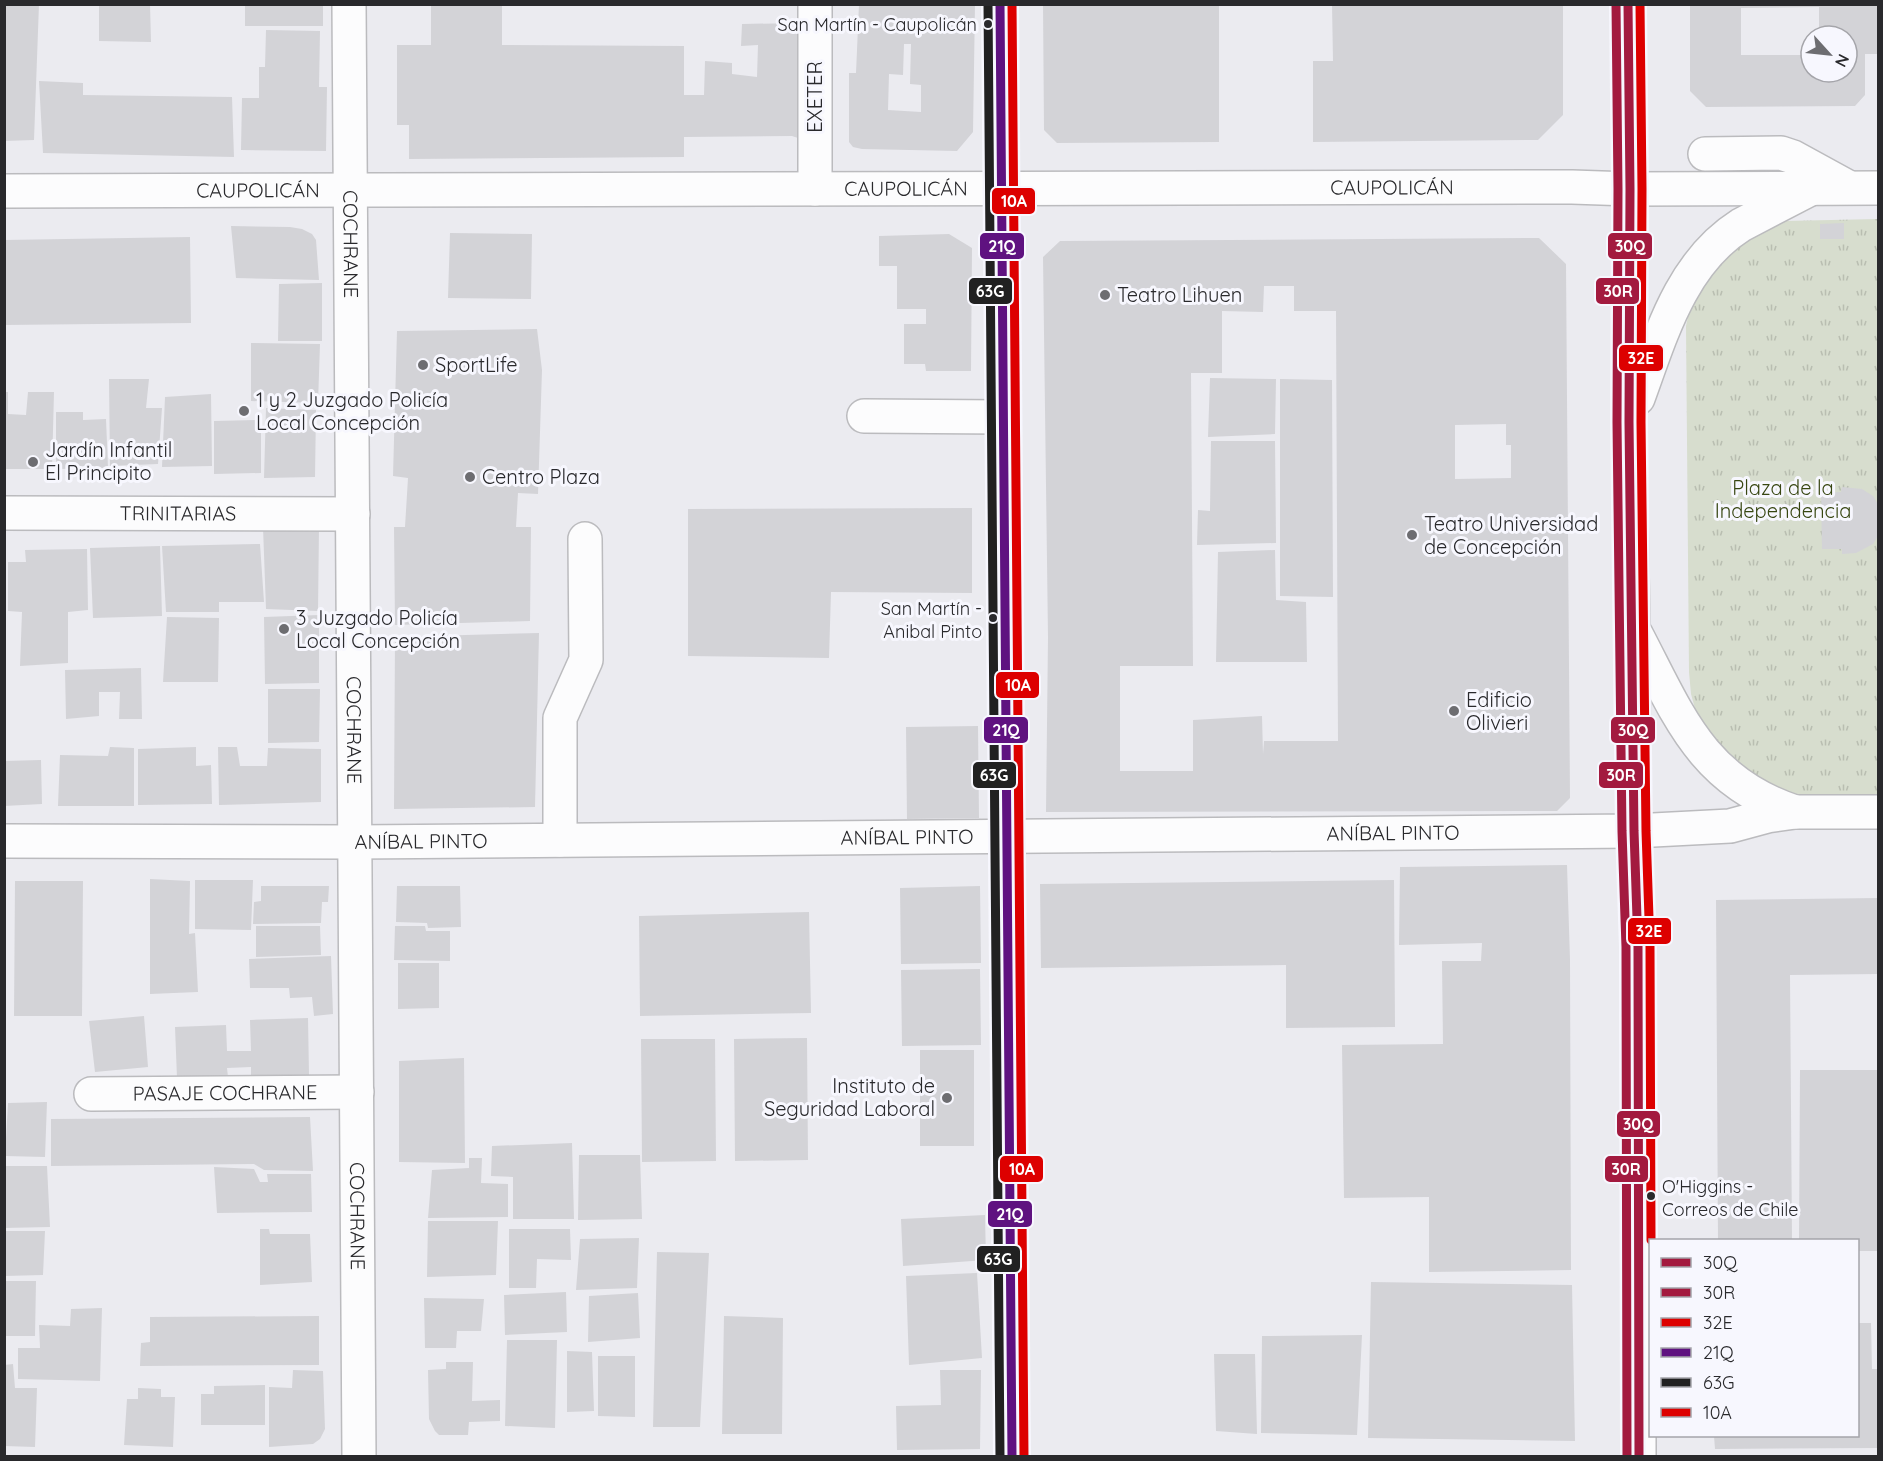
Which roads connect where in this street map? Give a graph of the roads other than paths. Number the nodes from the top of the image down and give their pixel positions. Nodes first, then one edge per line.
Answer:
1 (349, 4) edge
2 (815, 4) edge
3 (1000, 4) edge
4 (1628, 4) edge
5 (1705, 154) dead end
6 (1001, 188) junction
7 (1814, 188) junction
8 (1864, 188) edge
9 (815, 189) junction
10 (1630, 189) junction
11 (4, 190) edge
12 (350, 190) junction
13 (864, 416) dead end
14 (1003, 417) junction
15 (1629, 422) junction
16 (4, 513) edge
17 (353, 514) junction
18 (585, 538) dead end
19 (1633, 628) junction
20 (1795, 812) junction
21 (1878, 812) edge
22 (1634, 831) junction
23 (1007, 836) junction
24 (560, 840) junction
25 (4, 841) edge
26 (355, 842) junction
27 (357, 1092) junction
28 (91, 1094) dead end
29 (1645, 1301) edge
30 (359, 1456) edge
31 (1012, 1456) edge
32 (1639, 1456) edge

1 - 12 street, COCHRANE
2 - 9 street, EXETER
3 - 6 street
4 - 10 street
5 - 8 street
6 - 9 street, CAUPOLICÁN
6 - 10 street, CAUPOLICÁN
6 - 14 street
7 - 8 street, CAUPOLICÁN
7 - 10 street, CAUPOLICÁN
7 - 15 street
9 - 12 street, CAUPOLICÁN
10 - 15 street
11 - 12 street, CAUPOLICÁN
12 - 17 street, COCHRANE
13 - 14 street
14 - 23 street
15 - 19 street
16 - 17 street, TRINITARIAS
17 - 26 street, COCHRANE
18 - 24 street
19 - 20 street
19 - 22 street
20 - 21 street, ANÍBAL PINTO
20 - 22 street, ANÍBAL PINTO
22 - 23 street, ANÍBAL PINTO
22 - 29 street
23 - 24 street, ANÍBAL PINTO
23 - 31 street
24 - 26 street, ANÍBAL PINTO
25 - 26 street, ANÍBAL PINTO
26 - 27 street, COCHRANE
27 - 28 street, PASAJE COCHRANE
27 - 30 street, COCHRANE
29 - 32 street

